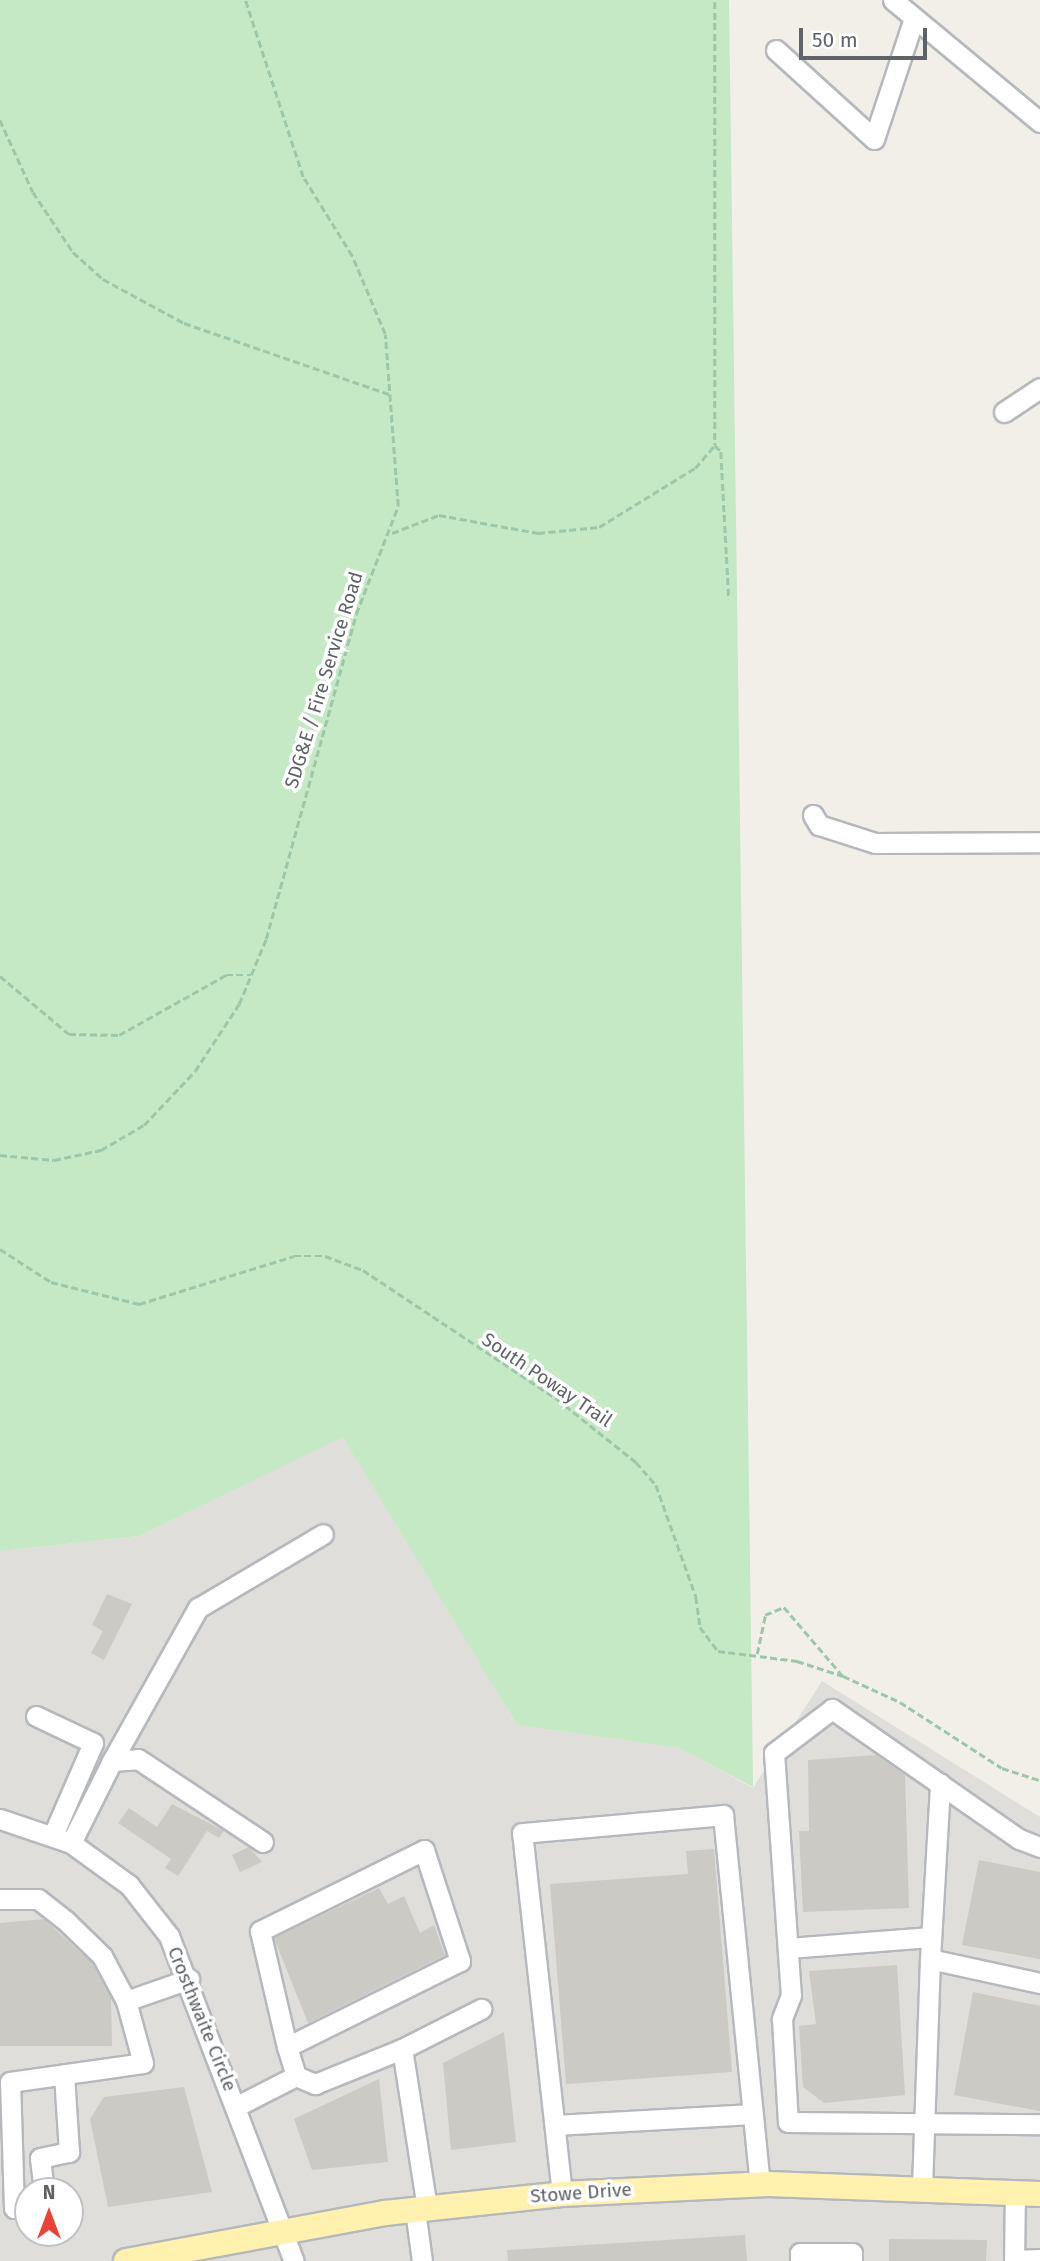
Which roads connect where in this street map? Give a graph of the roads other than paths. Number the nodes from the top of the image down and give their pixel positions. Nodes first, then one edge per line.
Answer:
1 (892, 0) edge
2 (914, 18) junction
3 (776, 50) dead end
4 (1040, 122) edge
5 (1039, 391) edge
6 (1004, 412) dead end
7 (813, 815) dead end
8 (1038, 840) edge
9 (323, 1534) dead end
10 (36, 1716) dead end
11 (112, 1761) junction
12 (940, 1783) junction
13 (0, 1819) edge
14 (62, 1839) junction
15 (263, 1842) dead end
16 (1040, 1847) edge
17 (0, 1899) edge
18 (931, 1937) junction
19 (788, 1948) junction
20 (930, 1959) junction
21 (189, 1979) junction
22 (1040, 1983) edge
23 (125, 2001) junction
24 (481, 2009) dead end
25 (287, 2047) junction
26 (402, 2049) junction
27 (64, 2074) junction
28 (296, 2076) junction
29 (237, 2106) junction
30 (753, 2114) junction
31 (924, 2123) junction
32 (1040, 2124) edge
33 (555, 2125) junction
34 (42, 2177) edge
35 (760, 2184) junction
36 (922, 2188) junction
37 (562, 2193) junction
38 (1015, 2193) junction
39 (1040, 2194) edge
40 (14, 2208) edge
41 (421, 2209) junction
42 (284, 2230) junction
43 (1040, 2259) edge
44 (137, 2260) edge
45 (293, 2261) edge
46 (422, 2261) edge
47 (800, 2261) edge
48 (852, 2261) edge
49 (1014, 2261) edge

1 - 2 street
2 - 3 street
2 - 4 street
5 - 6 street
7 - 8 street
9 - 11 street
10 - 14 street
11 - 14 street
11 - 15 street
12 - 16 street
12 - 18 street
12 - 19 street
13 - 14 street, Crosthwaite Circle
14 - 21 street, Crosthwaite Circle
17 - 23 street
18 - 19 street
18 - 20 street
19 - 31 street
20 - 22 street
20 - 31 street
21 - 23 street
21 - 29 street, Crosthwaite Circle
23 - 27 street
24 - 26 street
25 - 25 street
25 - 28 street
26 - 28 street
26 - 41 street
27 - 34 street
27 - 40 street
28 - 29 street
29 - 42 street, Crosthwaite Circle
30 - 33 street
30 - 33 street
30 - 35 street
31 - 32 street
31 - 36 street
33 - 37 street
35 - 36 main road, Stowe Drive
35 - 37 main road, Stowe Drive
36 - 38 main road, Stowe Drive
37 - 41 main road, Stowe Drive
38 - 39 main road, Stowe Drive
38 - 49 street
41 - 42 main road, Stowe Drive
41 - 46 street
42 - 44 main road, Stowe Drive
42 - 45 street, Crosthwaite Circle
43 - 49 street
47 - 48 street

